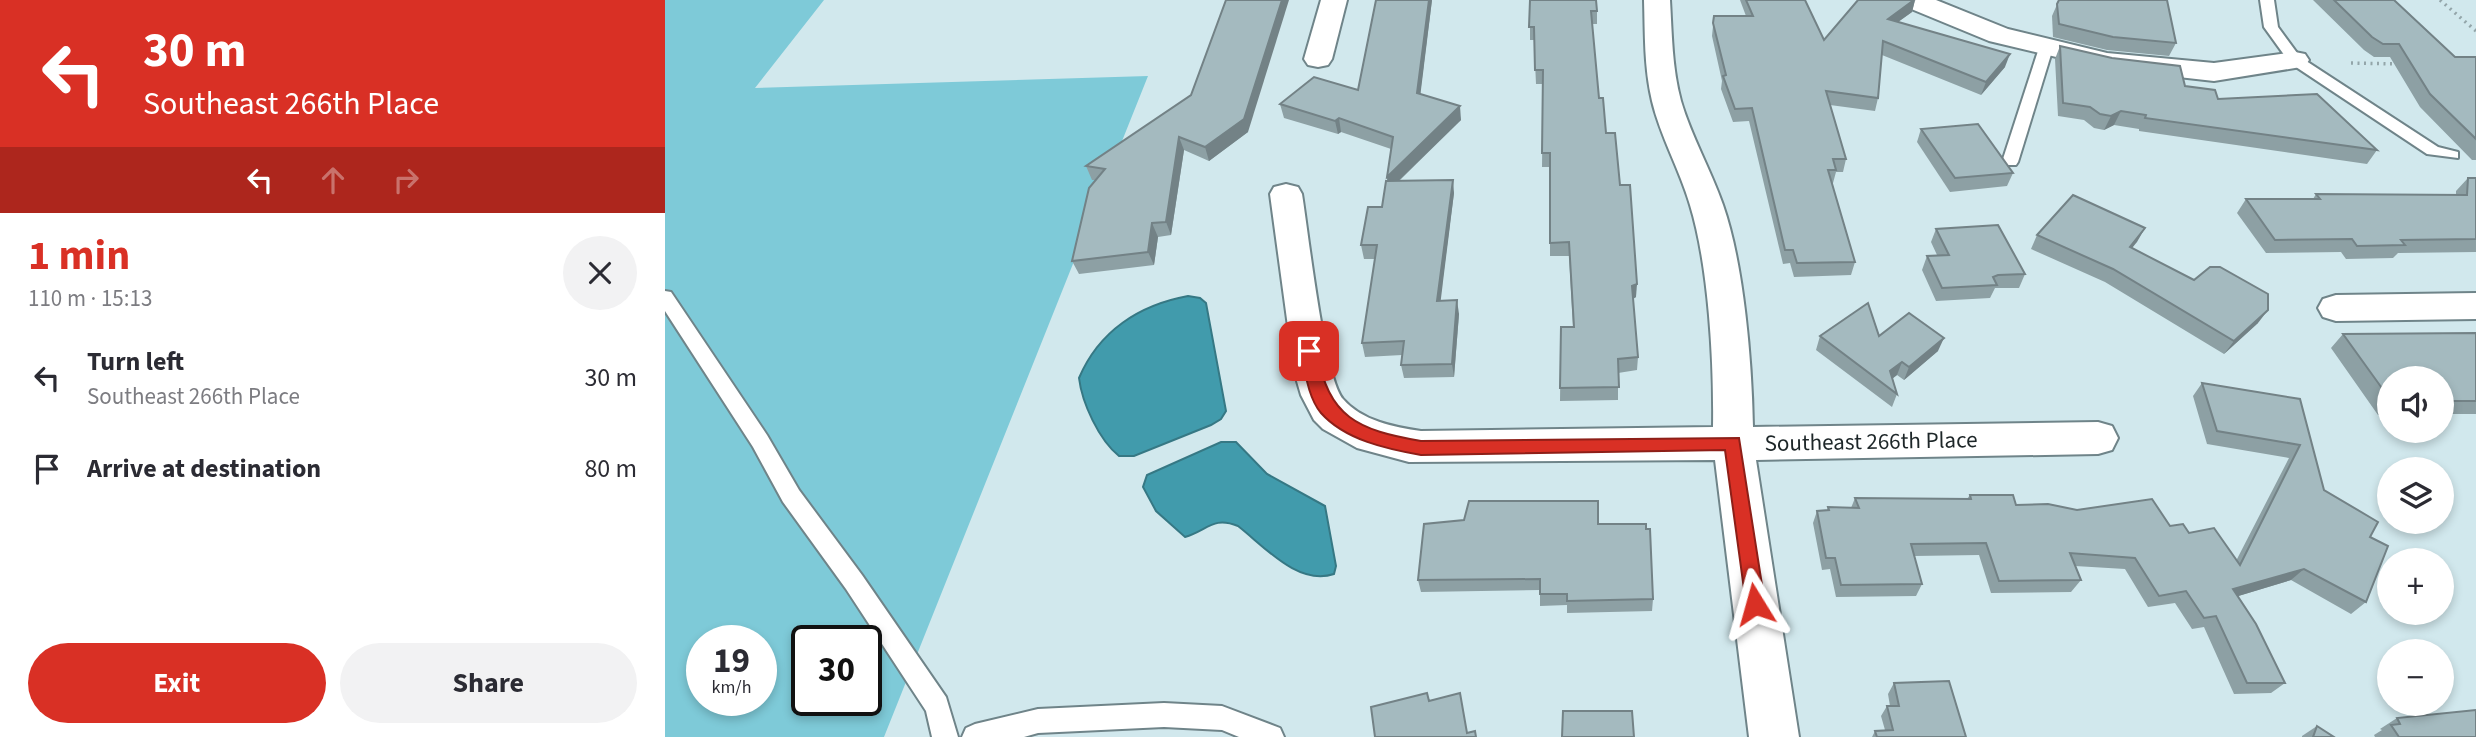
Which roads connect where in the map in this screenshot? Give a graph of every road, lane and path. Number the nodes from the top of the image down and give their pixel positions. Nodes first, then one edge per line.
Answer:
1 (1334, 0) edge
2 (1657, 0) edge
3 (1913, 0) edge
4 (2267, 0) edge
5 (2440, 0) edge
6 (2476, 31) edge
7 (2046, 48) junction
8 (1318, 59) dead end
9 (2295, 60) junction
10 (2408, 64) edge
11 (2452, 155) dead end
12 (2010, 162) dead end
13 (1286, 194) dead end
14 (665, 297) edge
15 (2476, 306) edge
16 (2336, 308) dead end
17 (2098, 438) dead end
18 (1733, 443) junction
19 (945, 737) edge
20 (975, 737) edge
21 (1271, 737) edge
22 (1774, 737) edge

1 - 8 street
2 - 18 street
3 - 7 street
4 - 9 lane
5 - 6 path
7 - 9 street
7 - 12 lane
9 - 10 path
9 - 11 lane
13 - 18 street, Southeast 266th Place
14 - 19 lane
15 - 16 street
17 - 18 street, Southeast 266th Place
18 - 22 street
20 - 21 lane

